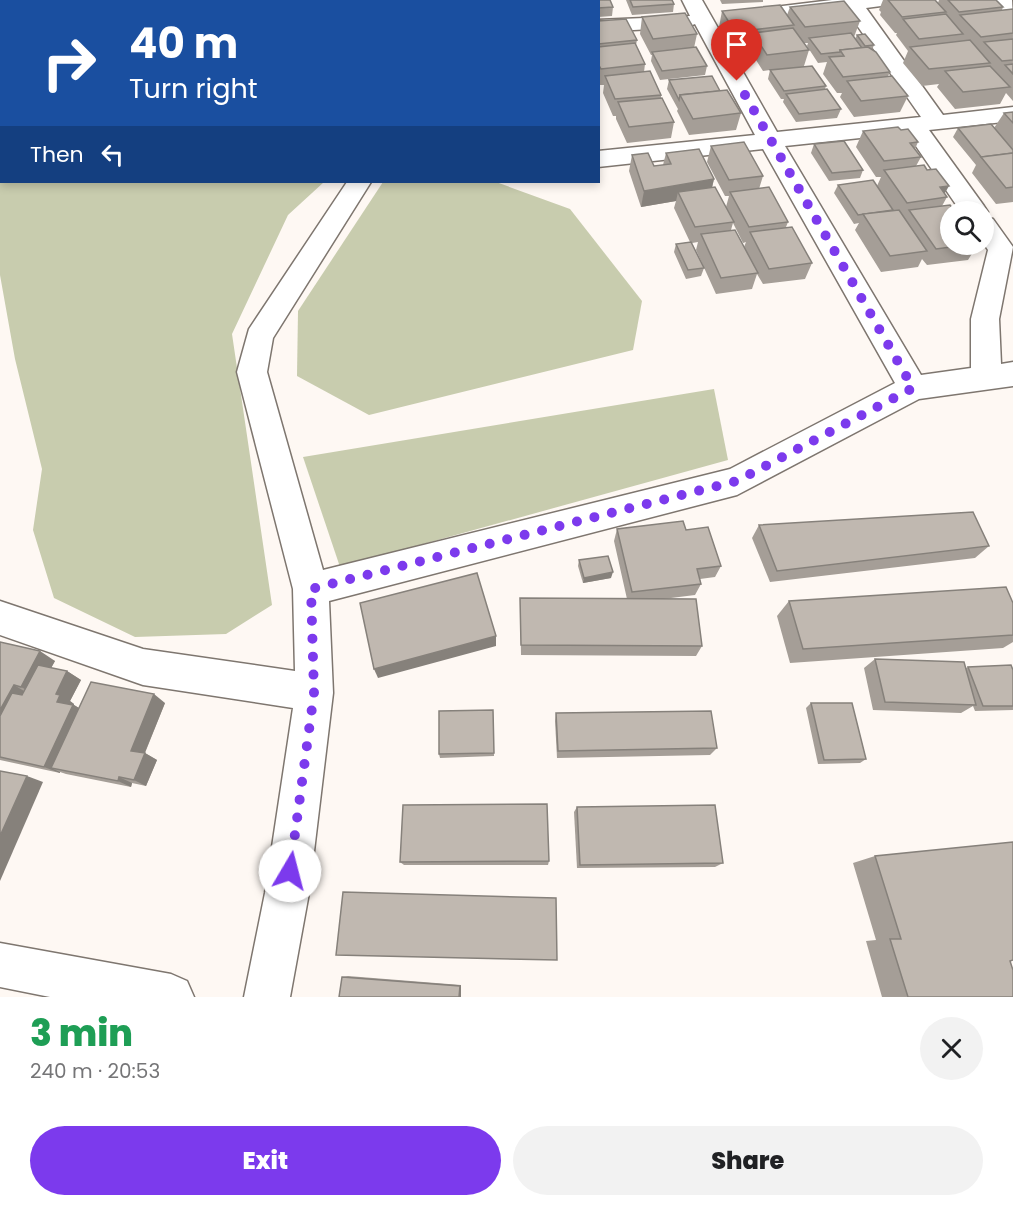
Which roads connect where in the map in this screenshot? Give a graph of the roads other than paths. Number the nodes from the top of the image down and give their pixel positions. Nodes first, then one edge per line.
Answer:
1 (889, 0) edge
2 (1001, 0) edge
3 (850, 1) edge
4 (698, 10) edge
5 (1013, 13) edge
6 (600, 26) edge
7 (1013, 114) edge
8 (926, 125) junction
9 (771, 142) junction
10 (600, 159) edge
11 (358, 183) edge
12 (969, 201) edge
13 (994, 239) edge
14 (1000, 377) edge
15 (913, 388) junction
16 (311, 589) junction
17 (0, 618) edge
18 (314, 693) junction
19 (0, 965) edge
20 (171, 997) edge
21 (267, 997) edge

1 - 3 street
2 - 5 street
3 - 4 street
3 - 8 street
4 - 6 street
4 - 9 street
7 - 8 street
8 - 9 street
8 - 12 street
9 - 10 street
9 - 15 street
11 - 16 street
13 - 14 street
14 - 15 street
15 - 16 street
16 - 18 street
17 - 18 street
18 - 21 street
19 - 20 street

